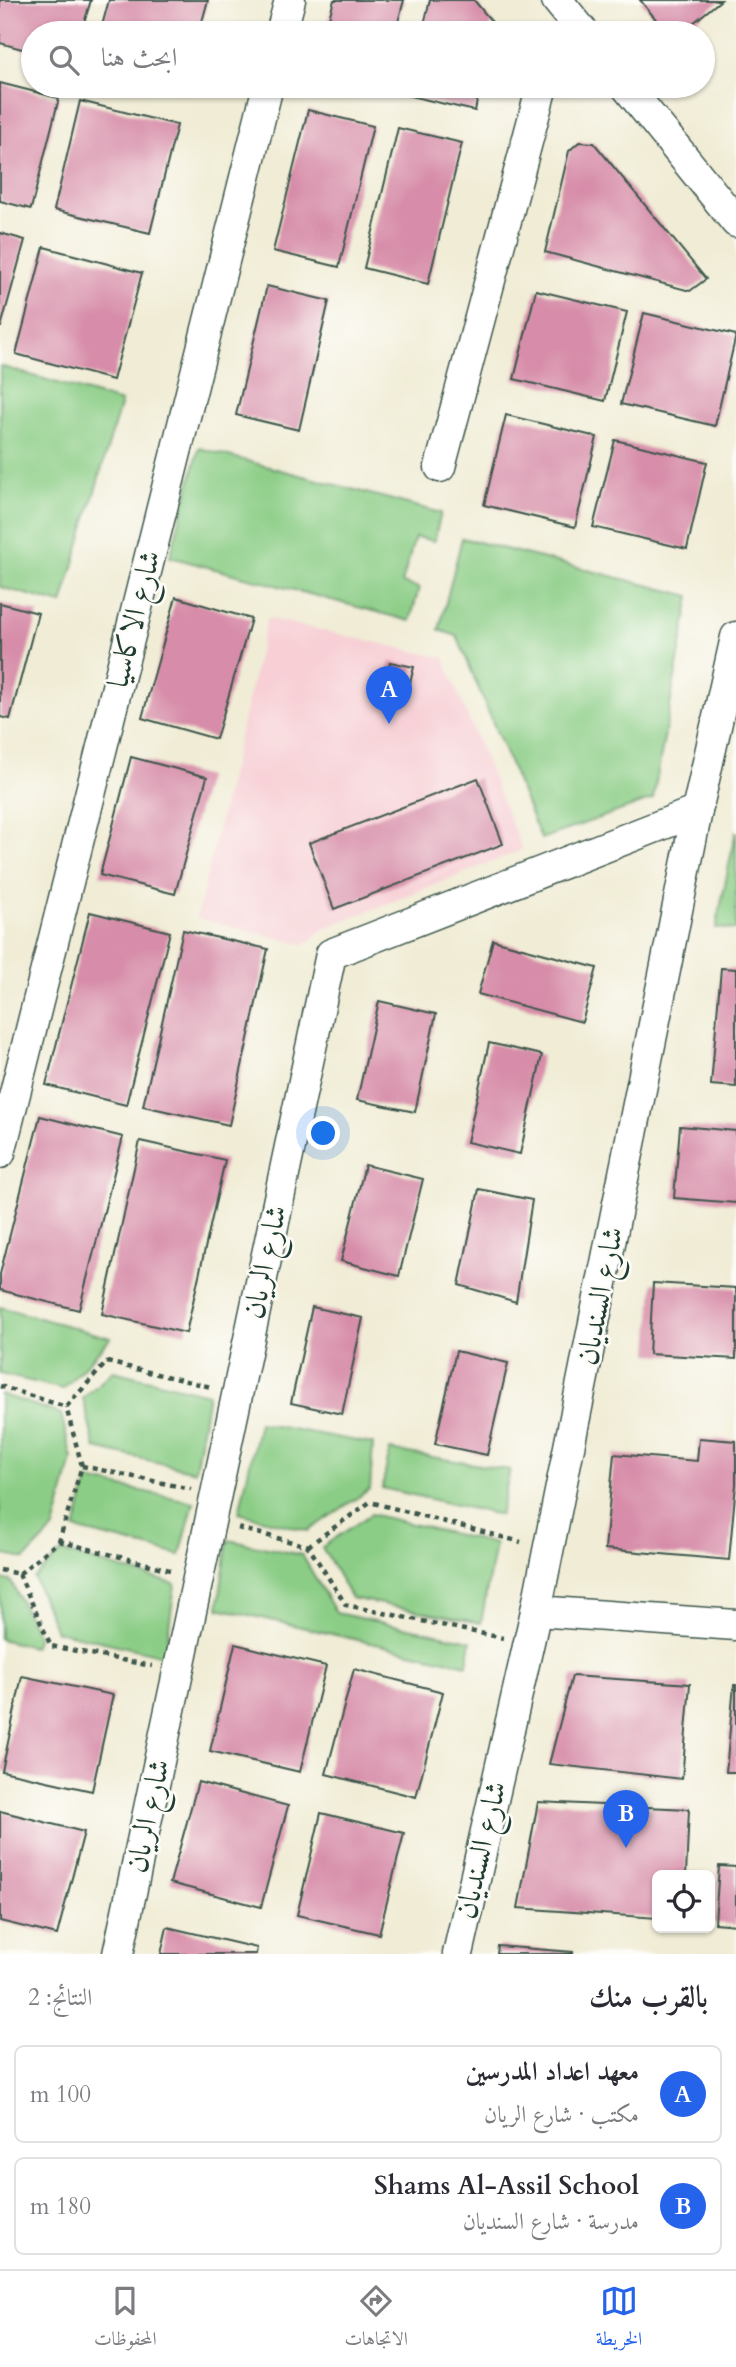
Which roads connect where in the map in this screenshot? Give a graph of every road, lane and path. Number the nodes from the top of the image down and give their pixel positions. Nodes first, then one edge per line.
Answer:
1 (290, 0) edge
2 (284, 21) edge
3 (265, 98) edge
4 (539, 98) edge
5 (636, 98) edge
6 (736, 222) edge
7 (440, 467) dead end
8 (736, 637) edge
9 (697, 811) junction
10 (0, 1153) edge
11 (0, 1386) edge
12 (237, 1393) junction
13 (66, 1406) junction
14 (82, 1466) junction
15 (213, 1508) junction
16 (59, 1541) junction
17 (308, 1546) junction
18 (549, 1549) junction
19 (0, 1570) edge
20 (19, 1574) junction
21 (198, 1577) junction
22 (536, 1611) junction
23 (736, 1625) edge
24 (529, 1643) junction
25 (178, 1671) junction
26 (118, 1954) edge
27 (458, 1954) edge

1 - 2 street
3 - 10 street, شارع الاكاسيا
4 - 7 street
5 - 6 street
8 - 9 street, شارع السنديان
9 - 12 street, شارع الريان
9 - 18 street, شارع السنديان
11 - 13 path
12 - 13 path
12 - 15 street, شارع الريان
13 - 14 path
14 - 15 path
14 - 16 path
15 - 17 path
15 - 21 street, شارع الريان
16 - 20 path
16 - 21 path
17 - 18 path
17 - 24 path
18 - 22 street, شارع السنديان
19 - 20 path
20 - 25 path
21 - 25 street, شارع الريان
22 - 23 street
22 - 24 street, شارع السنديان
24 - 27 street, شارع السنديان
25 - 26 street, شارع الريان

